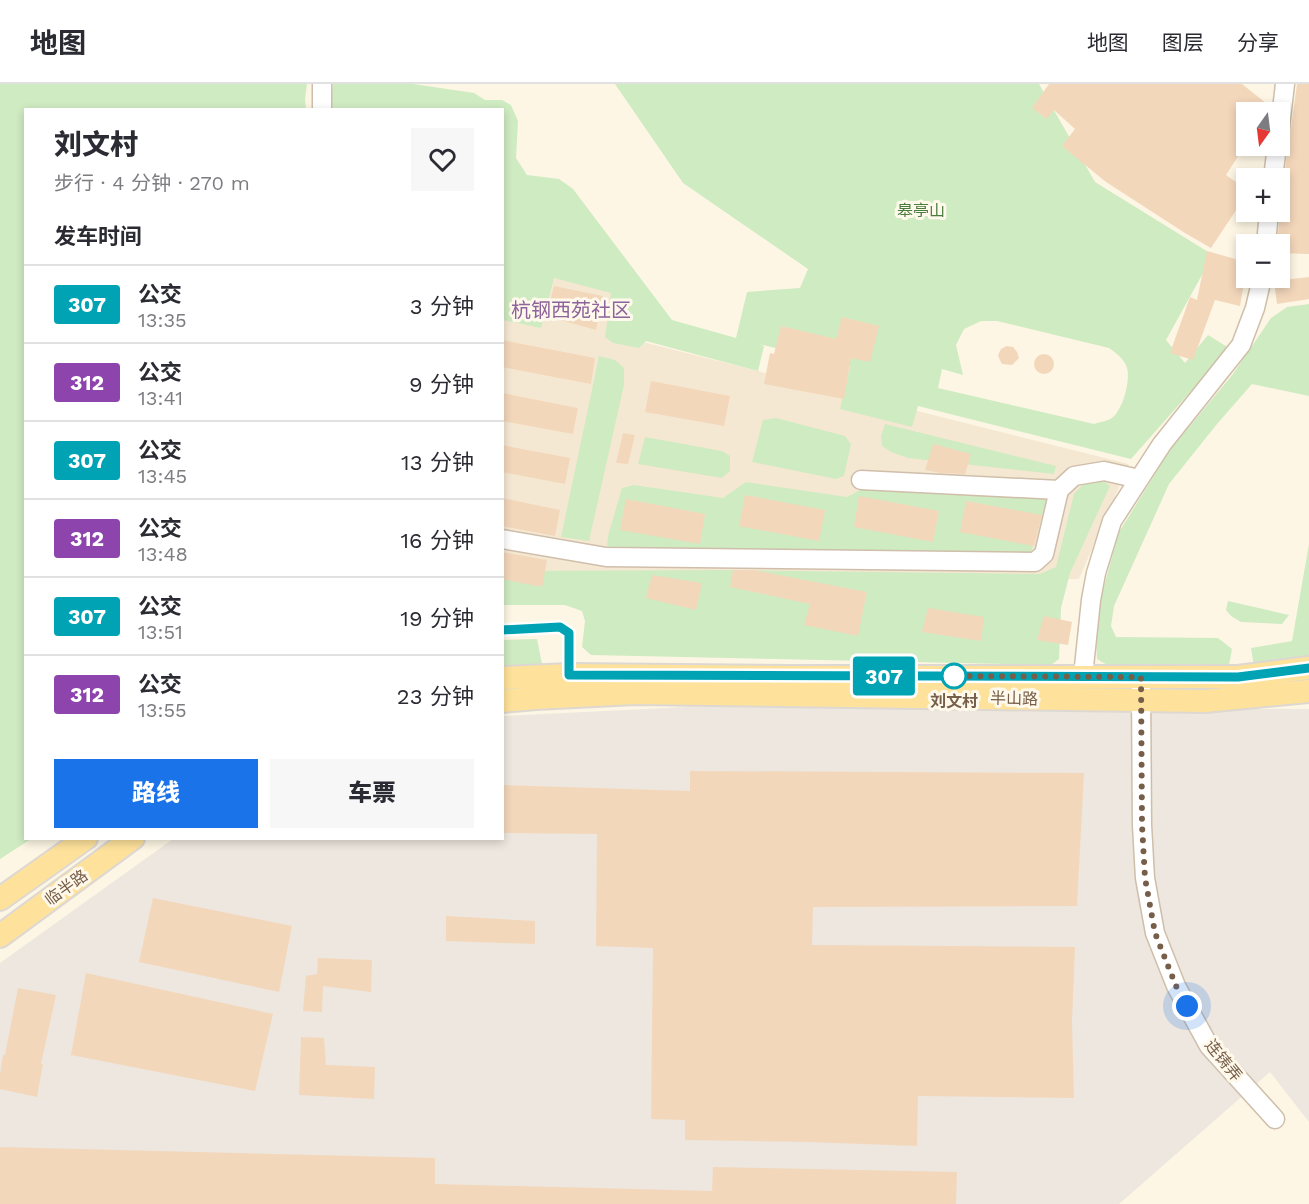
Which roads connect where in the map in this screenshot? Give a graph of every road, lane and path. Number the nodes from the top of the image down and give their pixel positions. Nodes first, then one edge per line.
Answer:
1 (322, 84) edge
2 (1284, 84) edge
3 (1282, 102) edge
4 (322, 108) edge
5 (1260, 288) edge
6 (1139, 479) junction
7 (861, 480) dead end
8 (1059, 490) junction
9 (504, 539) edge
10 (1309, 668) edge
11 (1083, 676) junction
12 (1141, 677) junction
13 (504, 678) edge
14 (1309, 691) edge
15 (1141, 700) junction
16 (504, 701) edge
17 (83, 840) edge
18 (130, 840) edge
19 (0, 899) edge
20 (0, 936) edge
21 (1275, 1119) dead end

1 - 4 street
2 - 3 street
5 - 6 street
6 - 8 street
6 - 11 street
7 - 8 street
8 - 9 street
10 - 12 main road, 半山路
11 - 12 main road, 半山路
11 - 13 main road, 半山路
12 - 15 street, 连铸弄
14 - 15 main road, 半山路
15 - 16 main road, 半山路
15 - 21 street, 连铸弄
17 - 19 main road, 临半路
18 - 20 main road, 临半路

